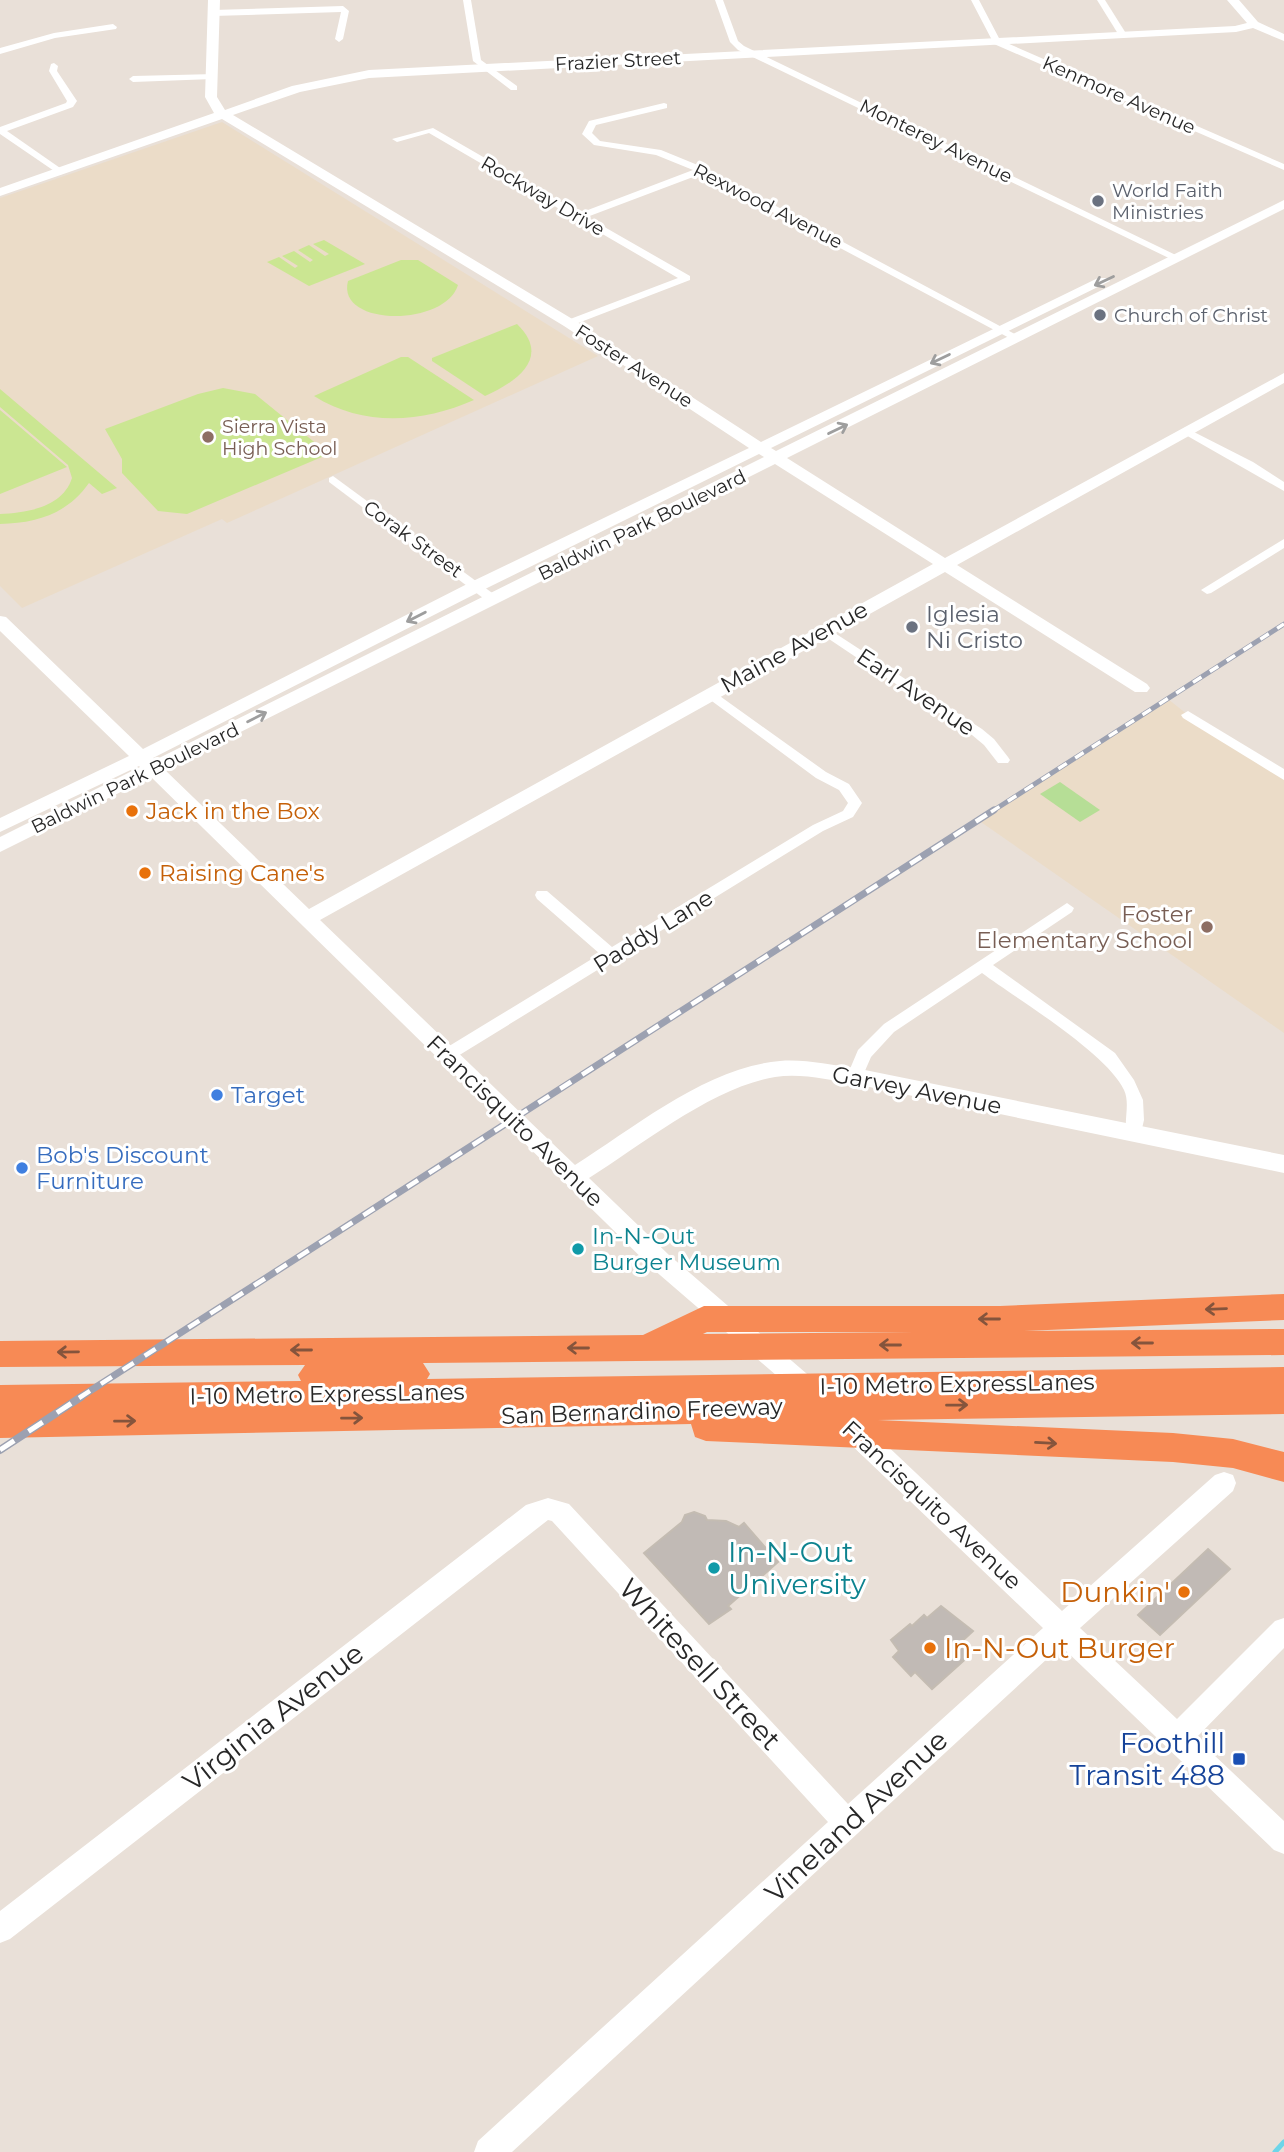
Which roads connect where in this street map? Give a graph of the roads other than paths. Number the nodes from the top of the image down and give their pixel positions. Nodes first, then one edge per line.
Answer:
1 (467, 0) edge
2 (719, 0) edge
3 (975, 0) edge
4 (1101, 0) edge
5 (1233, 0) edge
6 (214, 6) edge
7 (1254, 24) junction
8 (113, 27) dead end
9 (1123, 35) junction
10 (1284, 38) edge
11 (339, 39) dead end
12 (997, 42) junction
13 (0, 51) edge
14 (754, 54) junction
15 (54, 66) dead end
16 (484, 68) junction
17 (213, 76) junction
18 (132, 79) dead end
19 (514, 88) dead end
20 (664, 106) dead end
21 (224, 115) junction
22 (0, 130) edge
23 (397, 139) dead end
24 (1284, 167) edge
25 (702, 170) junction
26 (60, 172) junction
27 (1284, 191) edge
28 (0, 192) edge
29 (1284, 204) edge
30 (578, 217) junction
31 (1166, 252) junction
32 (1179, 259) junction
33 (569, 323) junction
34 (1001, 329) junction
35 (1019, 339) junction
36 (1284, 377) edge
37 (1188, 432) junction
38 (760, 448) junction
39 (777, 459) junction
40 (334, 480) dead end
41 (1284, 487) edge
42 (1284, 543) edge
43 (944, 565) junction
44 (1208, 590) dead end
45 (484, 592) junction
46 (0, 621) edge
47 (824, 630) junction
48 (1141, 688) dead end
49 (710, 693) junction
50 (1188, 715) dead end
51 (1003, 760) dead end
52 (147, 764) junction
53 (1284, 775) edge
54 (0, 826) edge
55 (0, 845) edge
56 (542, 895) dead end
57 (1067, 908) dead end
58 (306, 919) junction
59 (612, 956) junction
60 (983, 966) junction
61 (447, 1055) junction
62 (855, 1076) junction
63 (1134, 1133) junction
64 (1284, 1164) edge
65 (573, 1177) junction
66 (1284, 1307) edge
67 (1284, 1342) edge
68 (646, 1348) junction
69 (740, 1350) junction
70 (0, 1354) edge
71 (0, 1380) edge
72 (1284, 1381) edge
73 (105, 1382) junction
74 (780, 1397) junction
75 (853, 1397) junction
76 (0, 1399) edge
77 (1284, 1400) edge
78 (539, 1415) junction
79 (12, 1424) edge
80 (1252, 1458) junction
81 (1284, 1467) edge
82 (1284, 1479) edge
83 (1224, 1483) dead end
84 (548, 1510) joint
85 (1061, 1627) junction
86 (1284, 1630) edge
87 (1177, 1738) junction
88 (848, 1824) junction
89 (1284, 1840) edge
90 (0, 1929) edge
91 (489, 2152) edge

1 - 16 street
2 - 14 street, Monterey Avenue
3 - 12 street
4 - 9 street
5 - 7 street
6 - 11 street
6 - 17 street
7 - 9 street, Frazier Street
7 - 10 street
8 - 13 street
9 - 12 street, Frazier Street
12 - 14 street, Frazier Street
12 - 24 street, Kenmore Avenue
14 - 16 street, Frazier Street
14 - 31 street, Monterey Avenue
15 - 22 street
16 - 19 street
16 - 21 street, Frazier Street
17 - 18 street
17 - 21 street
20 - 25 street, Rexwood Avenue
21 - 26 street, Frazier Street
21 - 33 street, Foster Avenue
22 - 26 street
23 - 30 street, Rockway Drive
25 - 30 street
25 - 34 street, Rexwood Avenue
26 - 28 street, Frazier Street
27 - 31 street, Baldwin Park Boulevard
29 - 32 street, Baldwin Park Boulevard
30 - 33 street, Rockway Drive
31 - 32 street, Monterey Avenue
31 -> 34 street, Baldwin Park Boulevard
32 - 35 street, Baldwin Park Boulevard
33 - 38 street, Foster Avenue
34 - 35 street, Rexwood Avenue
34 -> 38 street, Baldwin Park Boulevard
39 -> 35 street, Baldwin Park Boulevard
36 - 37 street, Maine Avenue
37 - 41 street
37 - 43 street, Maine Avenue
38 - 39 street, Foster Avenue
38 - 45 street, Baldwin Park Boulevard
39 - 43 street, Foster Avenue
39 - 45 street, Baldwin Park Boulevard
40 - 45 street, Corak Street
42 - 44 street
43 - 47 street, Maine Avenue
43 - 48 street, Foster Avenue
45 - 52 street, Baldwin Park Boulevard
46 - 52 street, Francisquito Avenue
47 - 49 street, Maine Avenue
47 - 51 street, Earl Avenue
49 - 58 street, Maine Avenue
49 - 59 street, Paddy Lane
50 - 53 street
52 - 54 street, Baldwin Park Boulevard
52 - 55 street, Baldwin Park Boulevard
52 - 58 street, Francisquito Avenue
56 - 59 street
57 - 60 street
58 - 61 street, Francisquito Avenue
59 - 61 street, Paddy Lane
60 - 62 street
60 - 63 street
61 - 65 street, Francisquito Avenue
62 - 63 street, Garvey Avenue
62 - 65 street, Garvey Avenue
63 - 64 street, Garvey Avenue
65 - 85 street, Francisquito Avenue
66 -> 68 highway
67 -> 69 highway, San Bernardino Freeway
68 - 69 highway, San Bernardino Freeway
68 -> 73 highway, San Bernardino Freeway
69 - 73 highway, I-10 Metro ExpressLanes
73 -> 70 highway, San Bernardino Freeway
71 - 73 highway, I-10 Metro ExpressLanes
72 - 75 highway, I-10 Metro ExpressLanes
73 - 74 highway, I-10 Metro ExpressLanes
73 - 76 highway, I-10 Metro ExpressLanes
73 -> 78 highway, San Bernardino Freeway
73 - 79 highway, San Bernardino Freeway
74 - 75 highway, San Bernardino Freeway
74 - 78 highway, San Bernardino Freeway
75 -> 77 highway, San Bernardino Freeway
78 -> 80 highway
80 - 81 highway
80 - 82 highway
83 - 85 street, Vineland Avenue
84 - 88 street, Whitesell Street
84 - 90 street, Virginia Avenue
85 - 87 street, Francisquito Avenue
85 - 88 street, Vineland Avenue
86 - 87 street
87 - 89 street, Francisquito Avenue
88 - 91 street, Vineland Avenue

